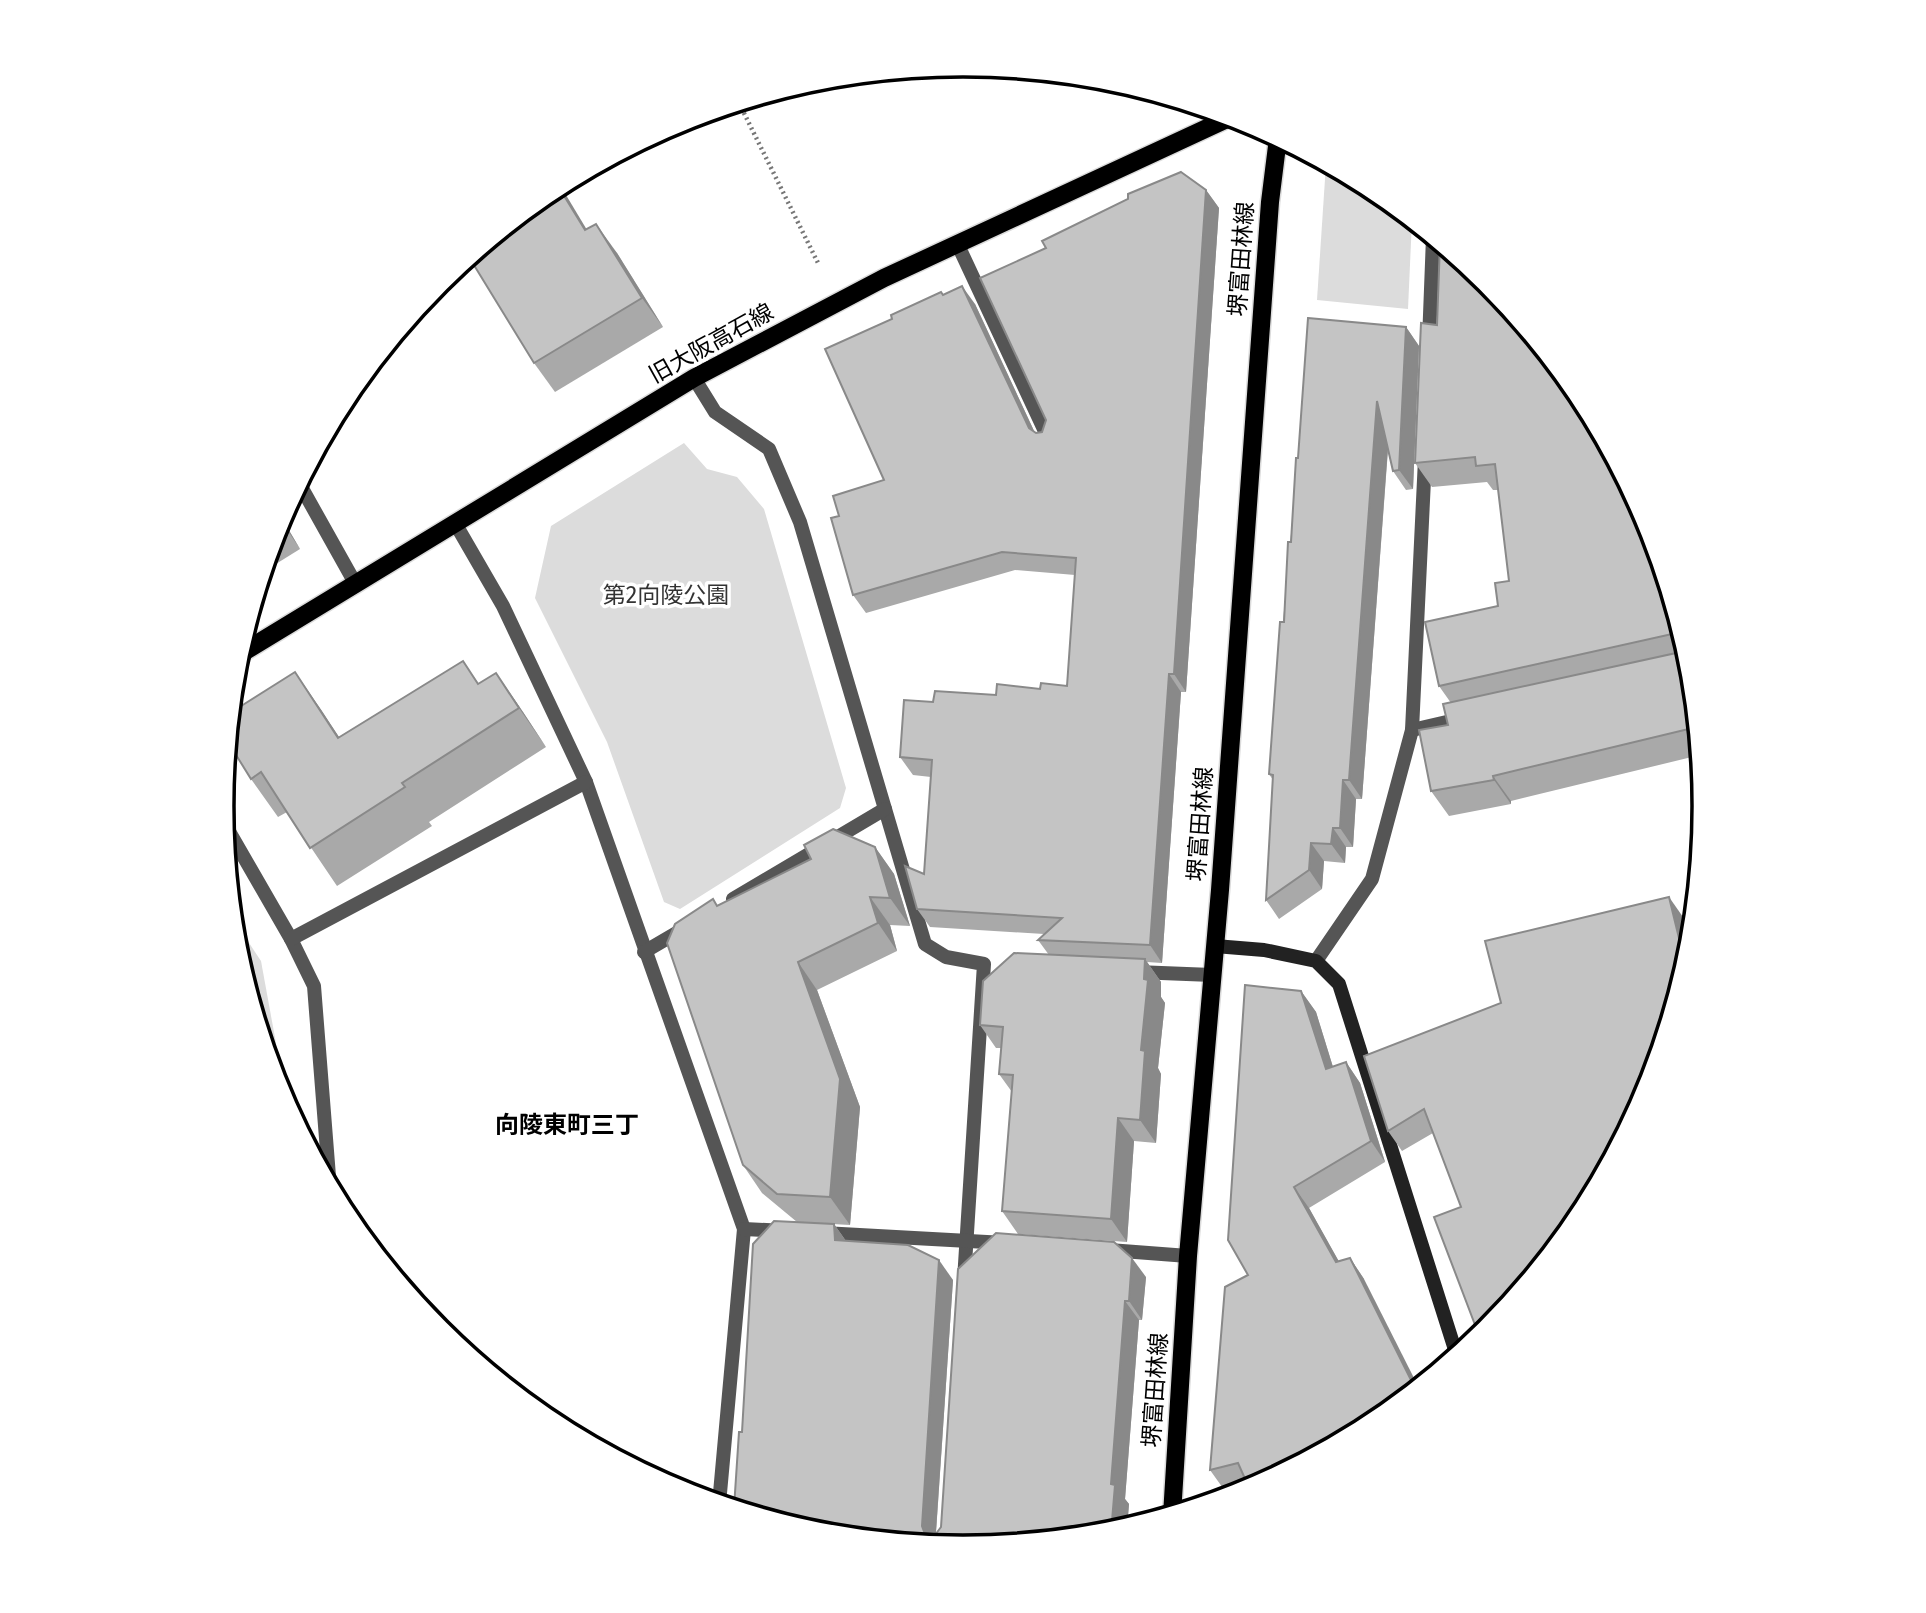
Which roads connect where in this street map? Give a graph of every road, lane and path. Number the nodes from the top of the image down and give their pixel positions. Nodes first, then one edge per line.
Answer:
1 (743, 112) edge
2 (1217, 124) edge
3 (1277, 148) edge
4 (957, 243) junction
5 (1433, 249) edge
6 (818, 263) dead end
7 (1429, 359) edge
8 (694, 378) junction
9 (1426, 440) edge
10 (1049, 442) edge
11 (305, 493) edge
12 (455, 523) junction
13 (355, 583) junction
14 (252, 647) edge
15 (1479, 715) edge
16 (1412, 730) junction
17 (586, 782) junction
18 (885, 809) junction
19 (234, 841) edge
20 (725, 904) edge
21 (702, 918) edge
22 (291, 939) junction
23 (1215, 946) junction
24 (644, 952) junction
25 (1316, 961) junction
26 (1119, 971) edge
27 (1212, 975) junction
28 (328, 1166) edge
29 (744, 1230) junction
30 (967, 1240) junction
31 (1021, 1244) edge
32 (1089, 1249) edge
33 (1188, 1256) junction
34 (963, 1296) edge
35 (1454, 1346) edge
36 (720, 1494) edge
37 (1173, 1505) edge

1 - 6 path
2 - 4 main road, 旧大阪高石線
3 - 23 main road, 堺富田林線
4 - 8 main road, 旧大阪高石線
4 - 10 street
5 - 7 street
8 - 12 main road, 旧大阪高石線
8 - 18 street
9 - 16 street
11 - 13 street
12 - 13 main road, 旧大阪高石線
12 - 17 street
13 - 14 main road, 旧大阪高石線
15 - 16 street
16 - 25 street
17 - 22 street
17 - 24 street
18 - 20 street
18 - 30 street
19 - 22 street
21 - 24 street
22 - 28 street
23 - 25 street
23 - 27 main road, 堺富田林線
24 - 29 street
25 - 35 street
26 - 27 street
27 - 33 main road, 堺富田林線
29 - 30 street
29 - 36 street
30 - 31 street
30 - 34 street
32 - 33 street
33 - 37 main road, 堺富田林線

